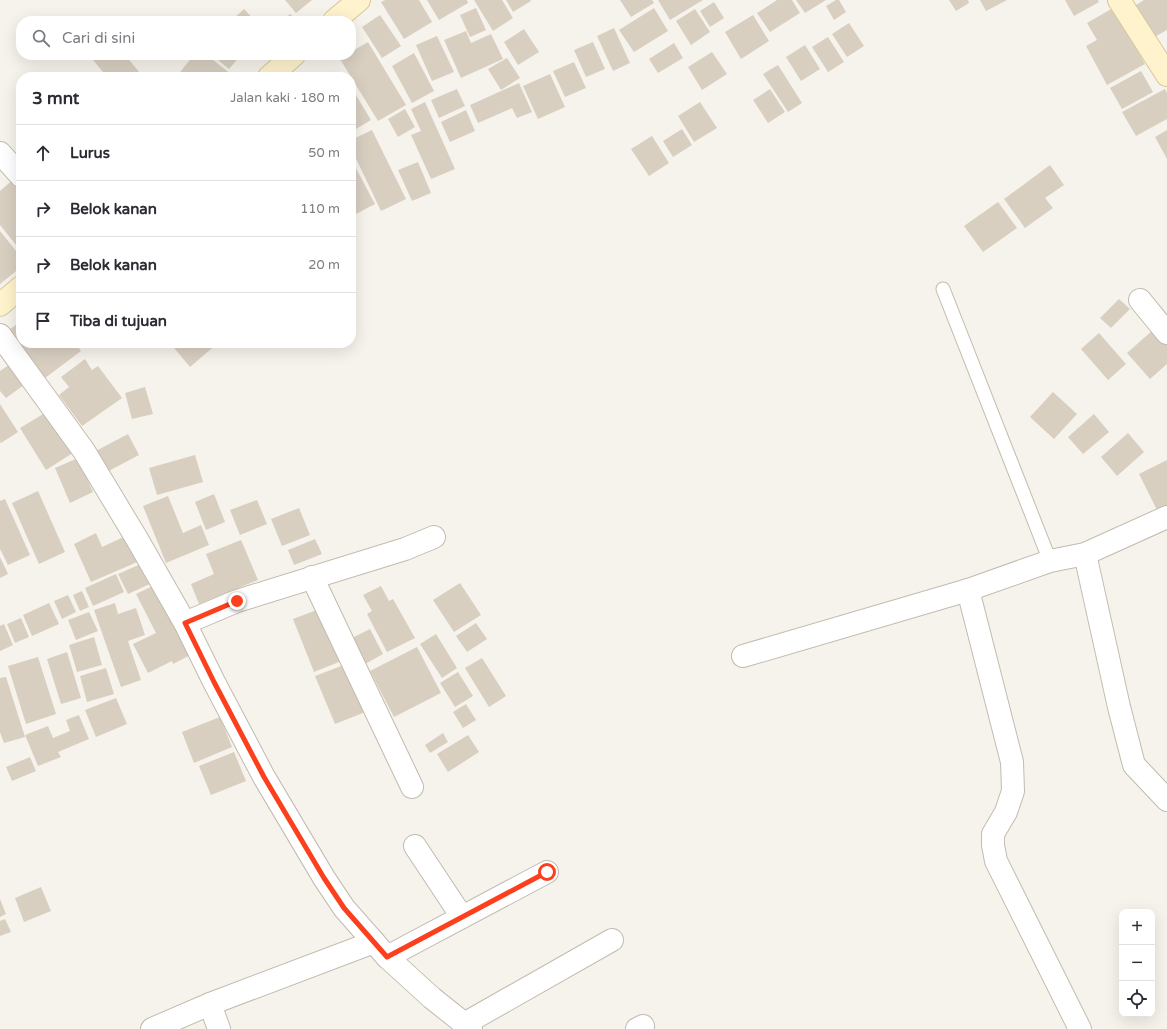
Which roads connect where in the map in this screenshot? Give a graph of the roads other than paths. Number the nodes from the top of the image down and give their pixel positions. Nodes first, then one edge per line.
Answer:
1 (359, 0) edge
2 (1119, 0) edge
3 (340, 16) edge
4 (288, 60) edge
5 (274, 72) edge
6 (1167, 74) edge
7 (0, 153) edge
8 (16, 171) edge
9 (943, 289) dead end
10 (16, 291) edge
11 (1140, 300) dead end
12 (0, 305) edge
13 (1167, 333) edge
14 (0, 335) edge
15 (1167, 517) edge
16 (434, 537) dead end
17 (1085, 554) junction
18 (1050, 561) junction
19 (312, 577) junction
20 (968, 590) junction
21 (185, 623) junction
22 (742, 656) dead end
23 (412, 787) dead end
24 (1167, 800) edge
25 (415, 846) dead end
26 (547, 872) dead end
27 (462, 917) junction
28 (612, 940) dead end
29 (380, 950) junction
30 (210, 1004) junction
31 (468, 1026) edge
32 (152, 1029) edge
33 (219, 1029) edge
34 (1080, 1029) edge

1 - 3 main road
2 - 6 main road
4 - 5 main road
7 - 8 street
9 - 18 lane
10 - 12 main road
11 - 13 street
14 - 21 street
15 - 17 street
16 - 19 street
17 - 18 street
17 - 24 street
18 - 20 street
19 - 21 street
19 - 23 street
20 - 22 street
20 - 34 street
21 - 29 street
25 - 27 street
26 - 27 street
27 - 29 street
28 - 31 street
29 - 30 street
29 - 31 street
30 - 32 street
30 - 33 street

